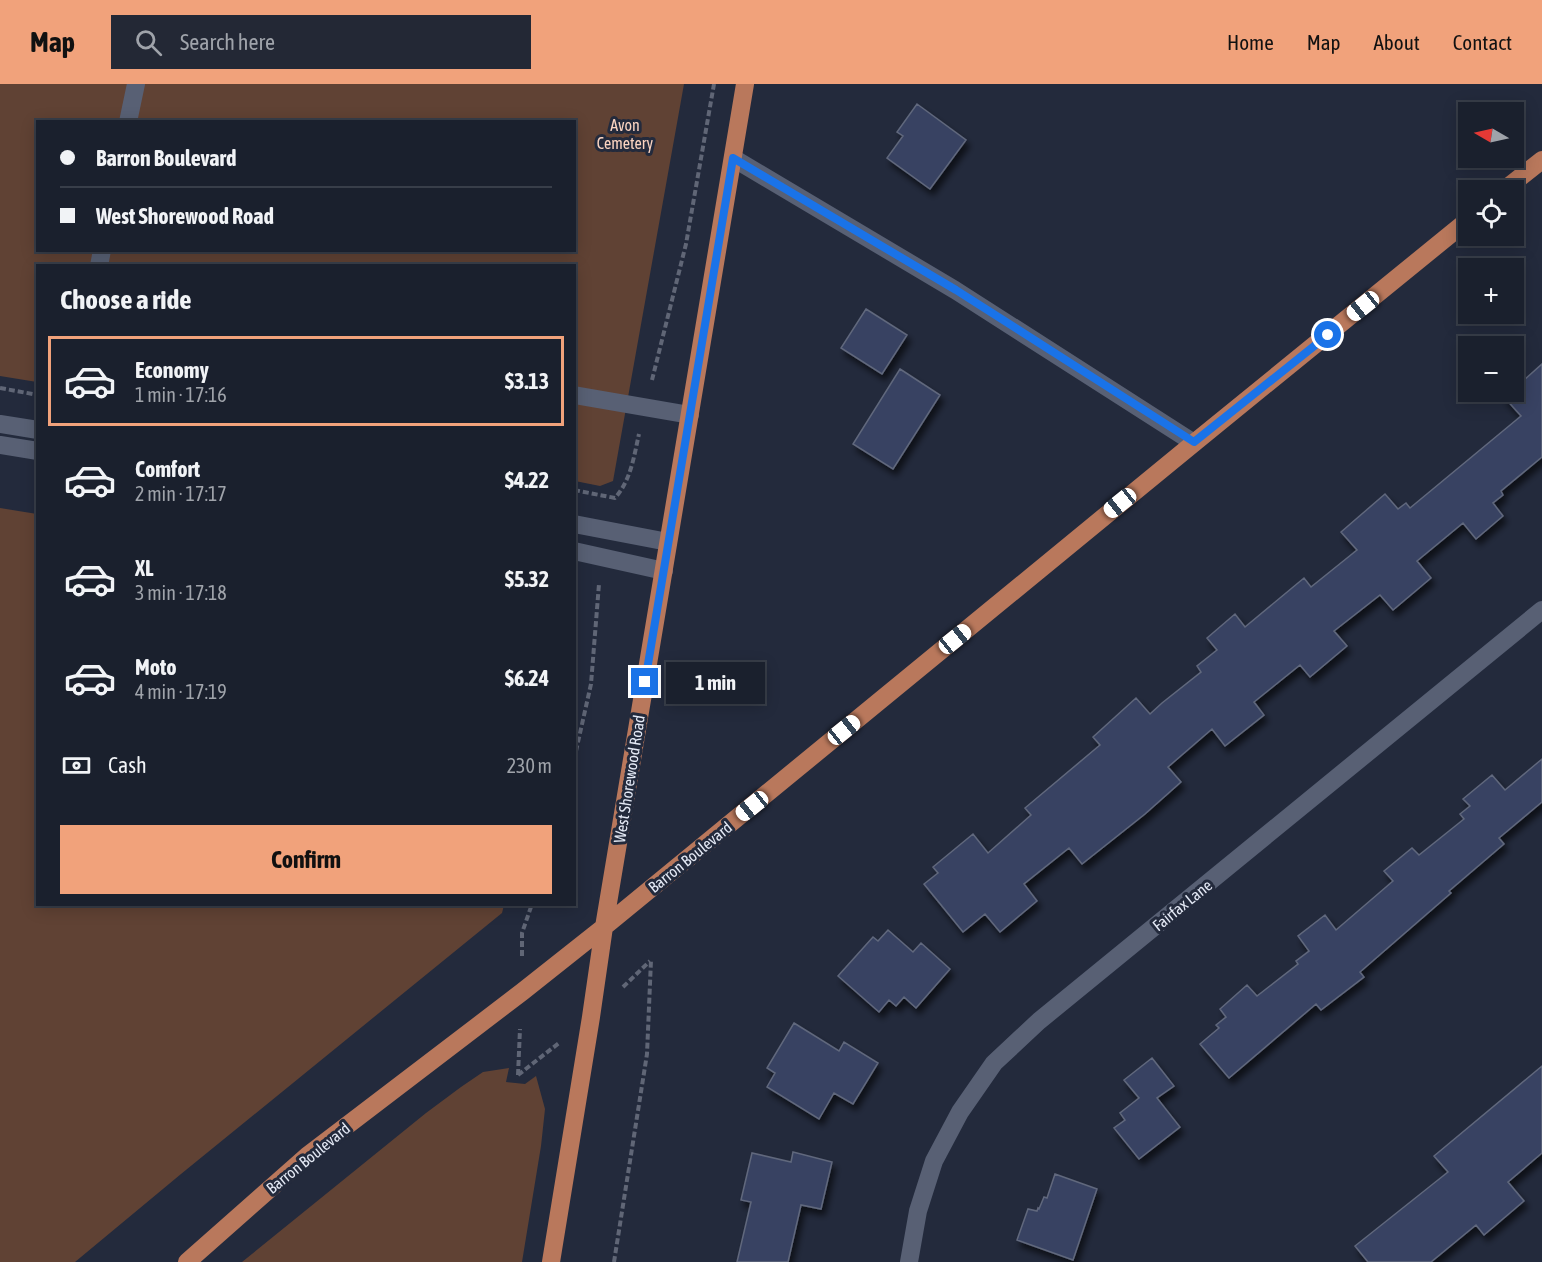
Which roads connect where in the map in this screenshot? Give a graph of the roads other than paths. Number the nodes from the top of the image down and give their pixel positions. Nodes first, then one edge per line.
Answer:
1 (136, 84) edge
2 (745, 84) edge
3 (128, 120) edge
4 (733, 158) junction
5 (1542, 160) edge
6 (1517, 180) edge
7 (1458, 228) edge
8 (576, 395) edge
9 (690, 415) junction
10 (0, 423) edge
11 (36, 430) edge
12 (1194, 442) junction
13 (0, 446) edge
14 (36, 451) edge
15 (576, 524) edge
16 (669, 542) junction
17 (576, 551) edge
18 (664, 571) junction
19 (1542, 610) edge
20 (604, 927) junction
21 (187, 1262) edge
22 (550, 1262) edge
23 (909, 1262) edge

1 - 3 street
2 - 4 main road, West Shorewood Road
4 - 9 main road, West Shorewood Road
4 - 12 street
5 - 6 main road
7 - 12 main road, Barron Boulevard
8 - 9 street
9 - 16 main road, West Shorewood Road
10 - 11 street
12 - 20 main road, Barron Boulevard
13 - 14 street
15 - 16 street
16 - 18 main road, West Shorewood Road
17 - 18 street
18 - 20 main road, West Shorewood Road
19 - 23 street, Fairfax Lane
20 - 21 main road, Barron Boulevard
20 - 22 main road, West Shorewood Road

